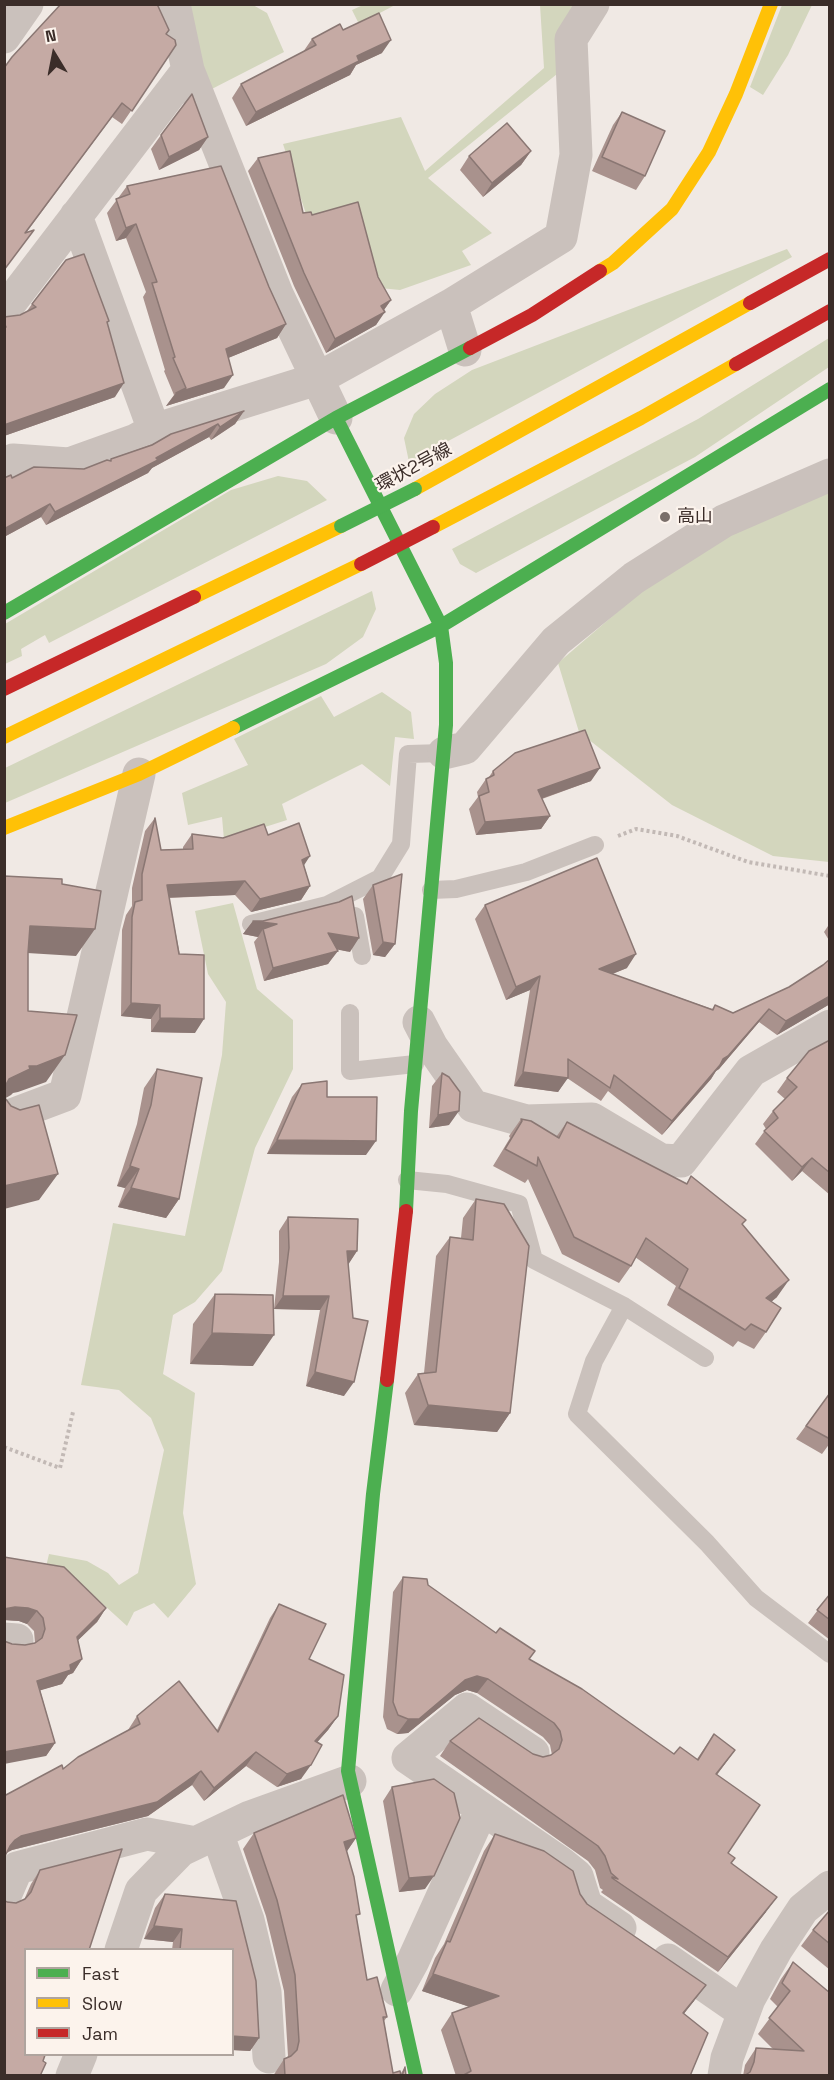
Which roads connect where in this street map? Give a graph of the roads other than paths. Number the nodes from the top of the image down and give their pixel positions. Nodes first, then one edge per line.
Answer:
1 (27, 4) edge
2 (174, 4) edge
3 (593, 4) edge
4 (771, 4) edge
5 (4, 37) edge
6 (188, 70) junction
7 (75, 216) junction
8 (830, 259) edge
9 (451, 305) junction
10 (830, 310) edge
11 (4, 311) edge
12 (465, 350) junction
13 (317, 379) junction
14 (830, 389) edge
15 (336, 418) junction
16 (154, 430) junction
17 (7, 454) edge
18 (830, 475) edge
19 (4, 612) edge
20 (441, 626) junction
21 (4, 689) edge
22 (4, 737) edge
23 (444, 753) junction
24 (139, 774) junction
25 (4, 828) edge
26 (595, 845) road end
27 (431, 890) junction
28 (351, 893) junction
29 (251, 924) dead end
30 (363, 956) dead end
31 (350, 1013) dead end
32 (419, 1022) junction
33 (830, 1026) edge
34 (415, 1064) junction
35 (4, 1118) edge
36 (407, 1180) junction
37 (624, 1305) junction
38 (705, 1358) dead end
39 (830, 1653) edge
40 (533, 1753) edge
41 (351, 1780) junction
42 (482, 1809) junction
43 (206, 1838) junction
44 (830, 1887) edge
45 (4, 1898) edge
46 (122, 1948) edge
47 (776, 1950) junction
48 (803, 1973) edge
49 (397, 1990) junction
50 (743, 2012) junction
51 (81, 2056) edge
52 (269, 2057) dead end
53 (72, 2076) edge
54 (416, 2076) edge
55 (724, 2076) edge

1 - 5 street
2 - 6 street
3 - 9 street
4 - 12 main road
6 - 7 street
6 - 13 street
7 - 11 street
7 - 16 street
8 - 21 main road, 環状2号線, bridge
9 - 12 street
9 - 13 street
10 - 22 main road, bridge
12 - 15 main road
13 - 15 street
13 - 16 street
14 - 20 main road
15 - 19 main road
15 - 20 main road
16 - 17 street
18 - 23 street
20 - 23 main road
20 - 24 main road
23 - 27 main road
23 - 28 lane
24 - 25 main road
24 - 35 street
26 - 27 lane
27 - 32 main road
28 - 29 lane
28 - 30 lane
31 - 34 lane
32 - 33 street
32 - 34 main road
34 - 36 main road
36 - 37 lane
36 - 41 main road
37 - 38 lane
37 - 39 lane
40 - 42 street
41 - 43 street
41 - 49 main road
42 - 49 street
42 - 50 street
43 - 45 street
43 - 46 street
43 - 52 street
44 - 47 street
47 - 48 street
47 - 50 street
49 - 54 main road
50 - 55 street
51 - 53 street

